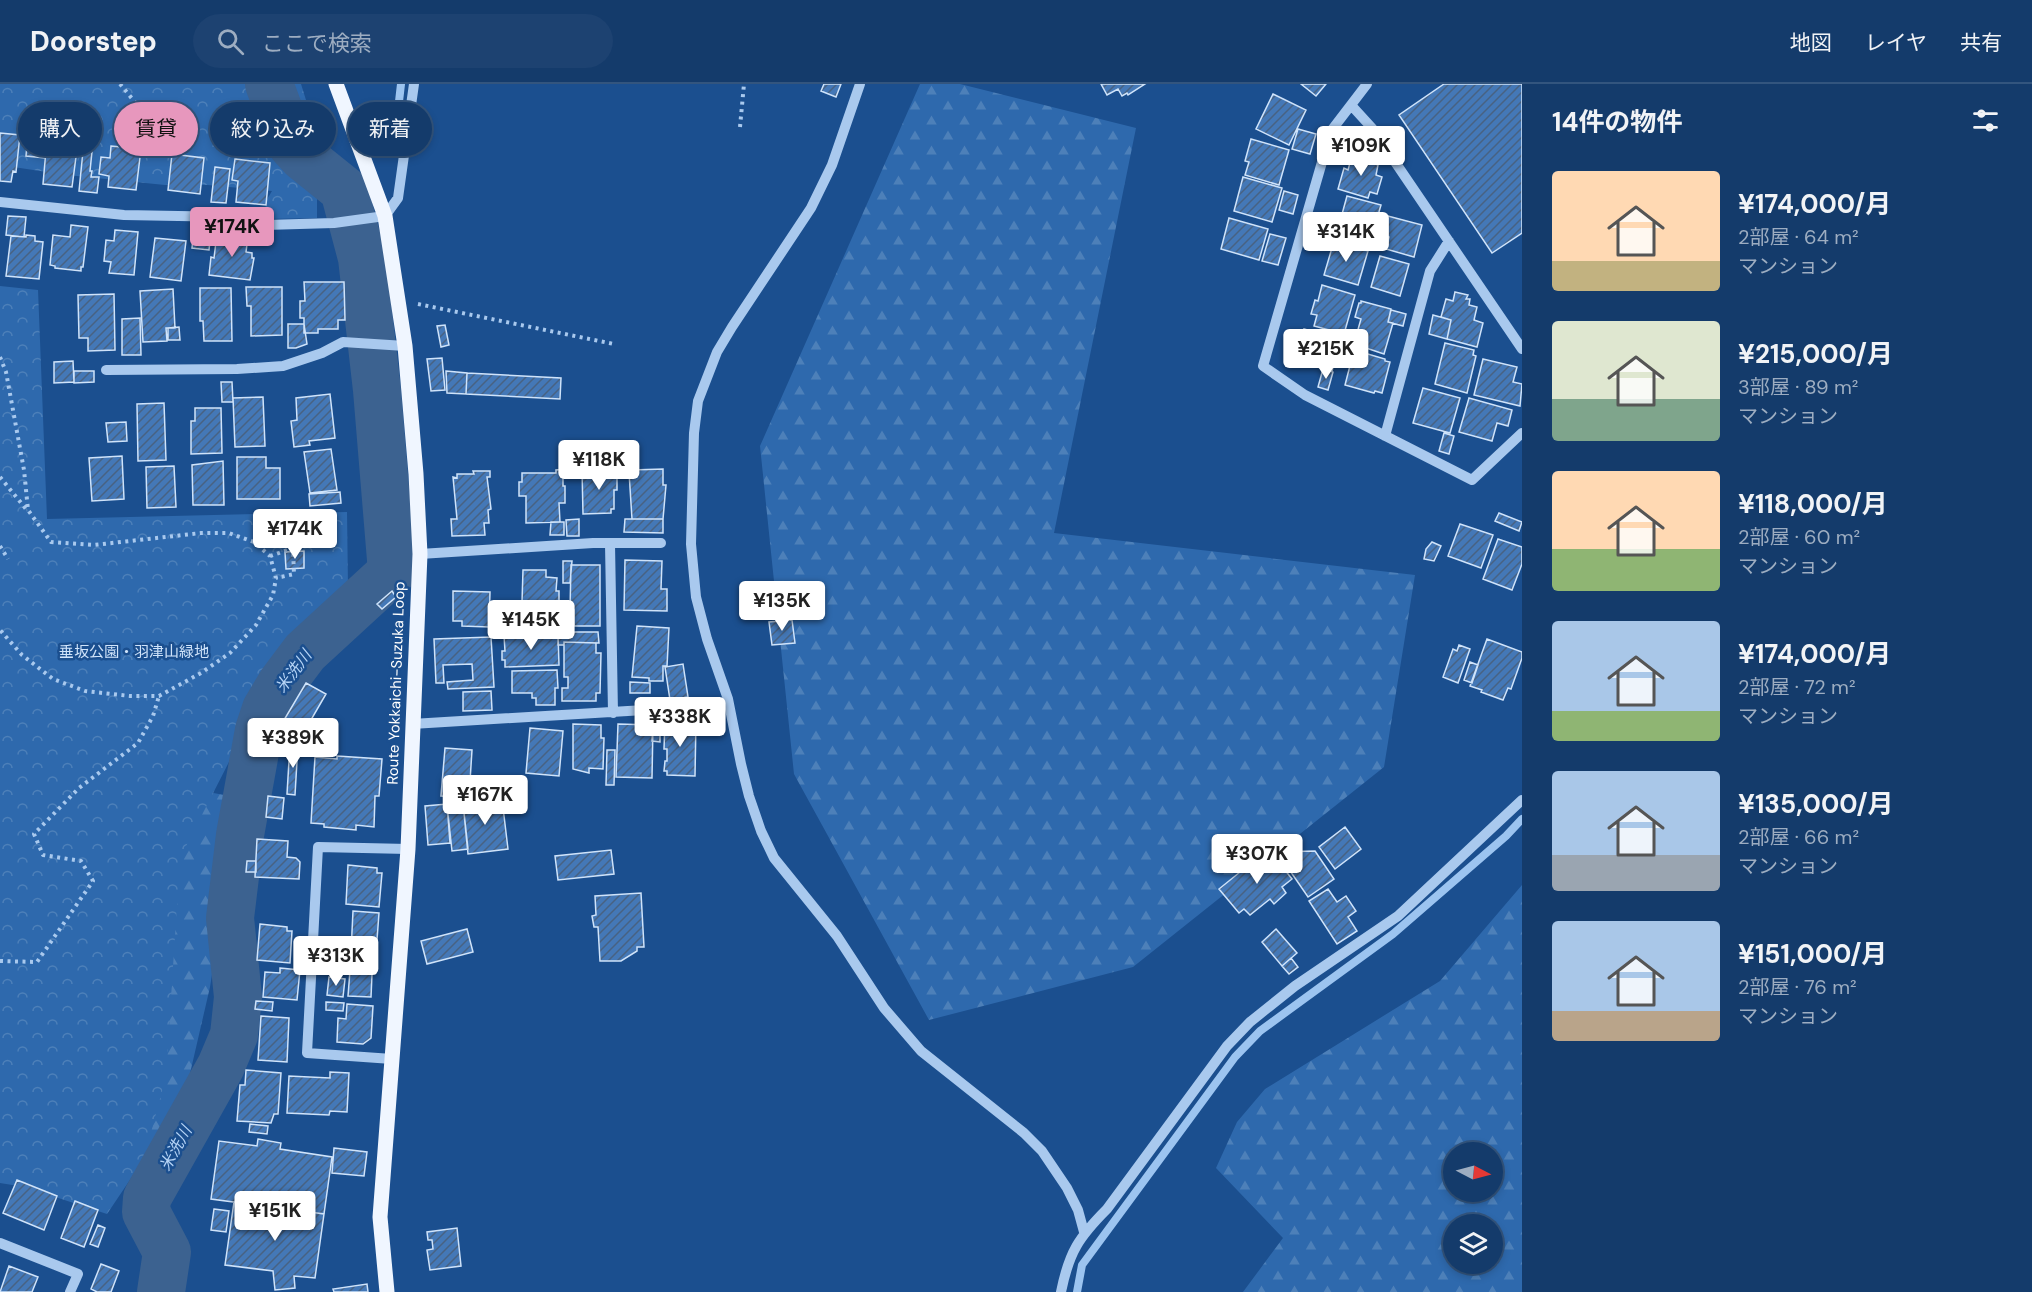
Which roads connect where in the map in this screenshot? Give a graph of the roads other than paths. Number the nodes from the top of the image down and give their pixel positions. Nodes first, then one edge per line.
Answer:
1 (336, 84) edge
2 (414, 84) edge
3 (860, 84) edge
4 (1367, 84) edge
5 (1351, 105) junction
6 (0, 202) edge
7 (385, 216) junction
8 (1449, 241) junction
9 (397, 346) junction
10 (1522, 350) edge
11 (106, 370) dead end
12 (1522, 434) edge
13 (1385, 436) junction
14 (661, 543) dead end
15 (610, 544) junction
16 (420, 554) junction
17 (694, 707) dead end
18 (613, 713) junction
19 (412, 724) junction
20 (1522, 801) edge
21 (408, 849) junction
22 (392, 1059) junction
23 (1084, 1232) junction
24 (0, 1243) edge
25 (70, 1292) edge
26 (387, 1292) edge
27 (1061, 1292) edge

1 - 7 main road, Route Yokkaichi-Suzuka Loop
2 - 7 street
3 - 23 street
4 - 5 street
5 - 8 street
5 - 13 street
6 - 7 street
7 - 9 main road, Route Yokkaichi-Suzuka Loop
8 - 10 street
8 - 13 street
9 - 11 street
9 - 16 main road, Route Yokkaichi-Suzuka Loop
12 - 13 street
14 - 15 street
15 - 16 street
15 - 18 street
16 - 19 main road, Route Yokkaichi-Suzuka Loop
17 - 18 street
18 - 19 street
19 - 21 main road, Route Yokkaichi-Suzuka Loop
20 - 23 street
21 - 22 main road, Route Yokkaichi-Suzuka Loop
21 - 22 street
22 - 26 main road, Route Yokkaichi-Suzuka Loop
23 - 27 street
24 - 25 street

